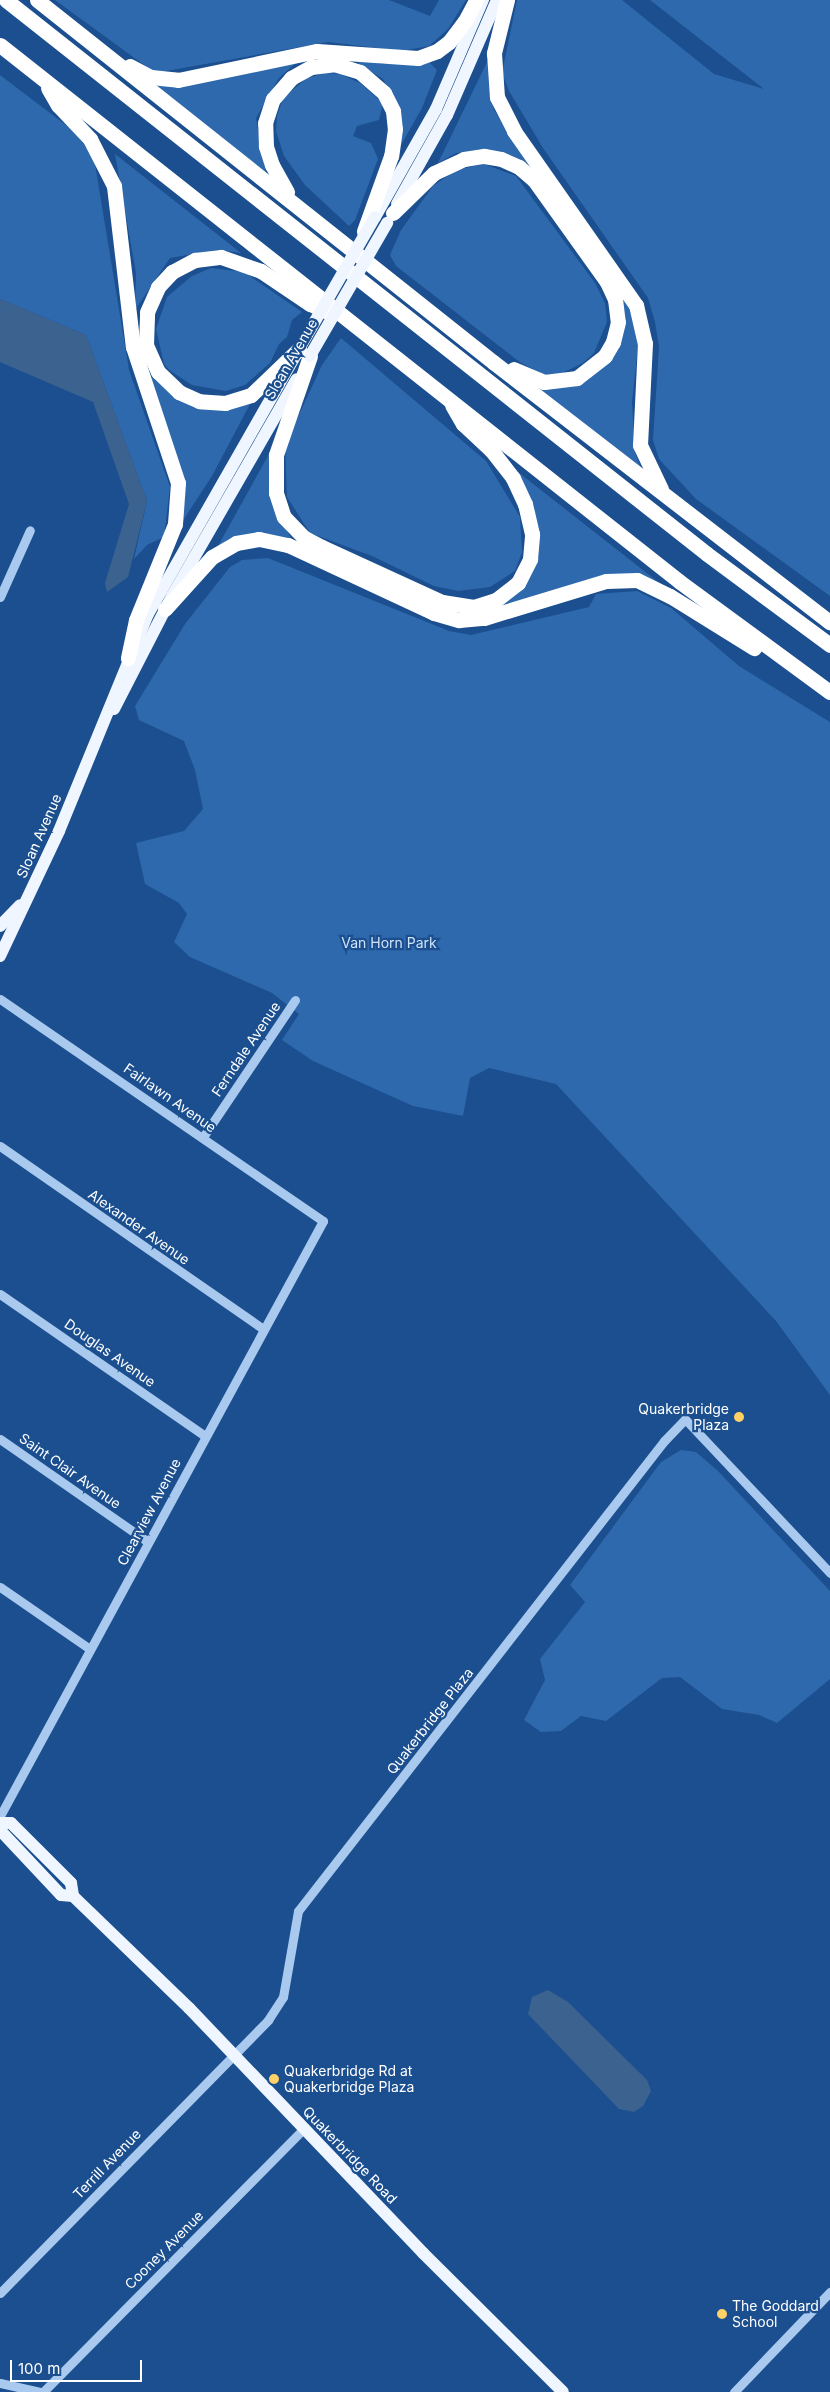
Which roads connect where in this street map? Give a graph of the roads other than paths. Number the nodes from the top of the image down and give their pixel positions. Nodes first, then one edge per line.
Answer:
1 (6, 0) edge
2 (37, 0) edge
3 (476, 0) edge
4 (483, 0) edge
5 (497, 0) edge
6 (507, 0) edge
7 (76, 30) junction
8 (0, 45) edge
9 (42, 78) junction
10 (292, 200) junction
11 (381, 217) junction
12 (359, 244) joint
13 (349, 321) junction
14 (461, 335) junction
15 (305, 353) junction
16 (448, 398) junction
17 (668, 498) junction
18 (30, 530) dead end
19 (0, 596) edge
20 (165, 610) junction
21 (830, 622) edge
22 (830, 644) edge
23 (128, 658) junction
24 (797, 670) junction
25 (830, 692) edge
26 (103, 728) junction
27 (27, 898) junction
28 (0, 926) edge
29 (0, 956) edge
30 (0, 999) edge
31 (295, 1000) dead end
32 (203, 1137) junction
33 (0, 1146) edge
34 (323, 1221) joint
35 (0, 1294) edge
36 (263, 1329) junction
37 (205, 1436) junction
38 (0, 1439) edge
39 (148, 1542) junction
40 (830, 1573) edge
41 (0, 1587) edge
42 (90, 1649) junction
43 (0, 1816) edge
44 (0, 1823) edge
45 (0, 1830) edge
46 (73, 1896) junction
47 (234, 2054) junction
48 (304, 2128) junction
49 (830, 2292) edge
50 (0, 2293) edge
51 (0, 2383) edge
52 (42, 2392) edge
53 (563, 2392) edge
54 (734, 2392) edge

1 - 22 highway
2 - 7 highway
3 - 7 highway
4 - 11 main road, Sloan Avenue
5 - 11 main road, Sloan Avenue
6 - 17 highway
7 - 10 highway
8 - 9 highway
9 - 13 highway
9 - 23 highway
10 - 11 highway
10 - 14 highway
11 - 12 highway, bridge
11 - 14 highway
11 - 15 main road, Sloan Avenue, bridge
12 - 15 main road, Sloan Avenue, bridge
13 - 15 highway
13 - 16 highway
14 - 17 highway
15 - 16 highway
15 - 20 main road, Sloan Avenue
15 - 23 main road, Sloan Avenue
16 - 24 highway
17 - 21 highway
18 - 19 street
20 - 24 highway
20 - 26 main road, Sloan Avenue
23 - 26 main road, Sloan Avenue
24 - 25 highway
26 - 27 main road, Sloan Avenue
27 - 28 main road
27 - 29 main road, Sloan Avenue
30 - 32 street, Fairlawn Avenue
31 - 32 street, Ferndale Avenue
32 - 34 street, Fairlawn Avenue
33 - 36 street, Alexander Avenue
34 - 36 street, Clearview Avenue
35 - 37 street, Douglas Avenue
36 - 37 street, Clearview Avenue
37 - 39 street, Clearview Avenue
38 - 39 street, Saint Clair Avenue
39 - 42 street, Clearview Avenue
40 - 47 street, Quakerbridge Plaza
41 - 42 street
42 - 43 street, Clearview Avenue
44 - 46 main road, Quakerbridge Road
45 - 46 main road, Quakerbridge Road
46 - 47 main road, Quakerbridge Road
47 - 48 main road, Quakerbridge Road
47 - 50 street, Terrill Avenue
48 - 52 street, Cooney Avenue
48 - 53 main road, Quakerbridge Road
49 - 54 street
51 - 52 street

